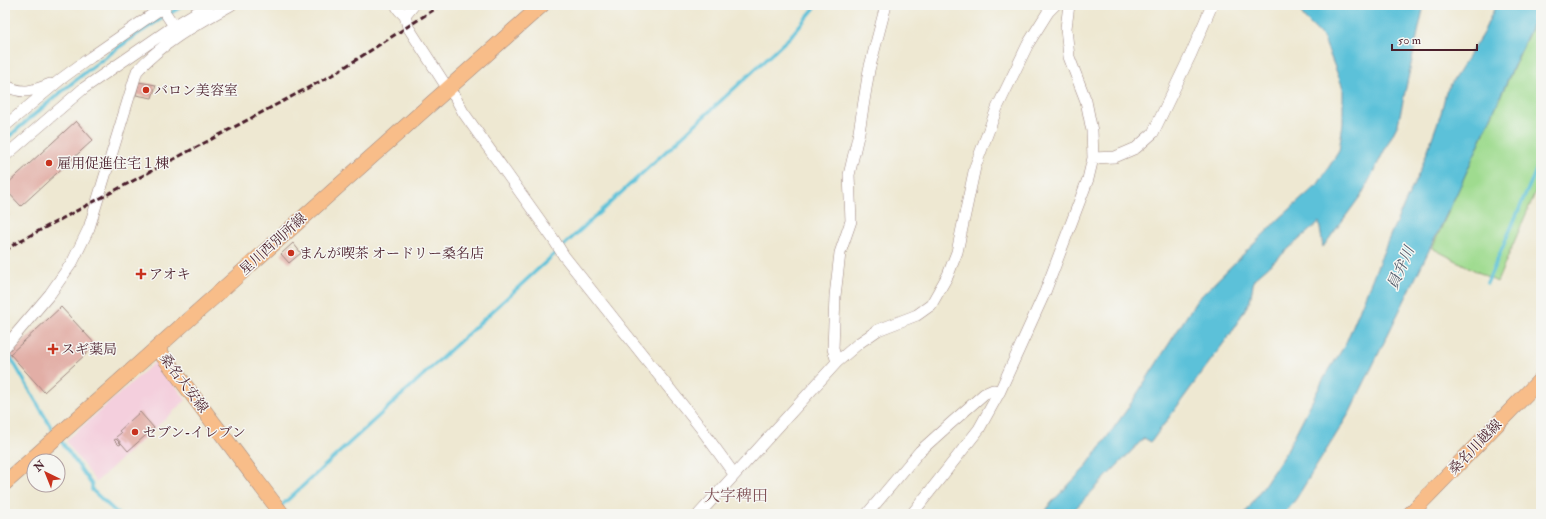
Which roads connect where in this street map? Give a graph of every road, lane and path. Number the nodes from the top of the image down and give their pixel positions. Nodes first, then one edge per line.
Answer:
1 (209, 5) edge
2 (231, 5) edge
3 (396, 5) edge
4 (414, 5) edge
5 (542, 5) edge
6 (886, 5) edge
7 (1069, 5) edge
8 (1212, 5) edge
9 (1048, 7) edge
10 (164, 8) edge
11 (405, 16) junction
12 (173, 24) junction
13 (61, 79) junction
14 (5, 85) edge
15 (448, 89) junction
16 (5, 126) edge
17 (5, 156) edge
18 (1093, 158) junction
19 (5, 347) edge
20 (157, 348) junction
21 (837, 362) junction
22 (1541, 379) edge
23 (1000, 391) junction
24 (734, 474) junction
25 (5, 483) edge
26 (279, 510) edge
27 (699, 514) edge
28 (867, 514) edge
29 (912, 514) edge
30 (1410, 514) edge

1 - 12 street
2 - 19 street
3 - 11 street
4 - 11 street
5 - 15 main road, 星川西別所線
6 - 21 street
7 - 18 street
8 - 18 street
9 - 21 street
10 - 12 street
10 - 13 street
11 - 15 street
12 - 17 street
13 - 14 street
13 - 16 street
15 - 20 main road, 星川西別所線
15 - 24 street
18 - 23 street
20 - 25 main road, 星川西別所線
20 - 26 main road, 桑名大安線
21 - 24 street
22 - 30 main road, 桑名川越線
23 - 28 street
23 - 29 street
24 - 27 street

